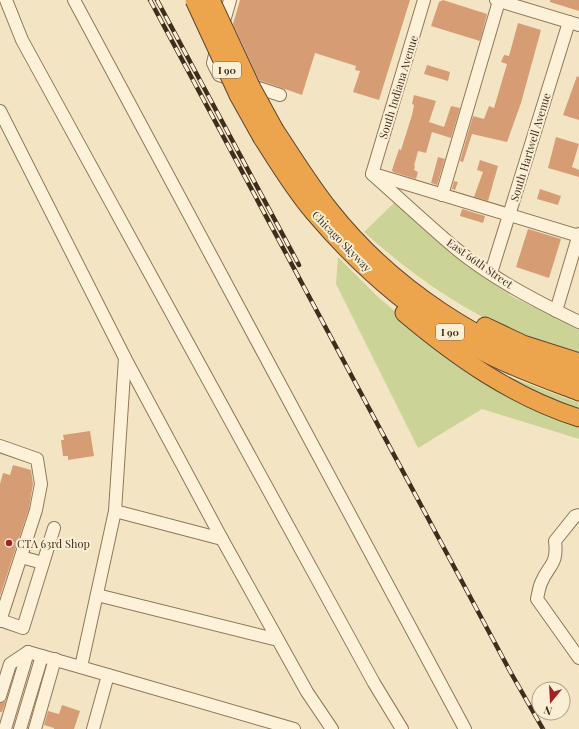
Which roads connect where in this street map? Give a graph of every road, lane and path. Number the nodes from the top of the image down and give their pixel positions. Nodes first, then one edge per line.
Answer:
1 (6, 0) edge
2 (74, 0) edge
3 (194, 0) edge
4 (211, 0) edge
5 (230, 0) edge
6 (424, 0) edge
7 (497, 0) edge
8 (523, 4) edge
9 (574, 23) edge
10 (280, 95) dead end
11 (0, 111) edge
12 (269, 134) junction
13 (372, 174) junction
14 (442, 195) junction
15 (509, 215) junction
16 (579, 235) edge
17 (340, 242) junction
18 (370, 254) junction
19 (491, 273) junction
20 (556, 311) junction
21 (579, 322) edge
22 (125, 358) junction
23 (579, 362) edge
24 (579, 378) edge
25 (579, 392) edge
26 (579, 418) edge
27 (0, 446) edge
28 (115, 511) junction
29 (579, 515) edge
30 (54, 528) dead end
31 (222, 540) junction
32 (21, 557) junction
33 (43, 563) junction
34 (97, 595) junction
35 (0, 621) edge
36 (278, 640) junction
37 (41, 657) junction
38 (579, 658) edge
39 (81, 667) junction
40 (108, 675) junction
41 (0, 696) edge
42 (0, 721) edge
43 (5, 729) edge
44 (12, 729) edge
45 (20, 729) edge
46 (27, 729) edge
47 (35, 729) edge
48 (42, 729) edge
49 (93, 729) edge
50 (294, 729) edge
51 (332, 729) edge
52 (402, 729) edge
53 (465, 729) edge

1 - 52 street
2 - 53 street
3 - 12 highway, Chicago Skyway / I 90, bridge
4 - 12 highway, Chicago Skyway / I 90, bridge
5 - 10 street
6 - 13 street, South Indiana Avenue
7 - 8 street
7 - 14 street
8 - 9 street
9 - 15 street, South Hartwell Avenue
11 - 22 street
12 - 17 highway, Chicago Skyway / I 90
12 - 18 highway, Chicago Skyway / I 90
13 - 14 street
13 - 19 street, East 66th Street
14 - 15 street
15 - 16 street
15 - 19 street, South Hartwell Avenue
16 - 20 street
17 - 25 highway, Chicago Skyway / I 90
17 - 26 highway
18 - 23 highway
18 - 24 highway, Chicago Skyway / I 90
19 - 20 street, East 66th Street
20 - 21 street, East 66th Street
22 - 28 street
22 - 31 street
27 - 32 street
28 - 31 street
28 - 34 street
29 - 38 street
30 - 33 street
31 - 36 street
32 - 33 street
32 - 35 street
33 - 35 street
34 - 36 street
34 - 39 street
36 - 51 street
37 - 39 street
37 - 41 street
37 - 42 street
37 - 43 street
37 - 44 street
37 - 45 street
37 - 46 street
37 - 47 street
37 - 48 street
39 - 40 street
40 - 49 street
40 - 50 street

